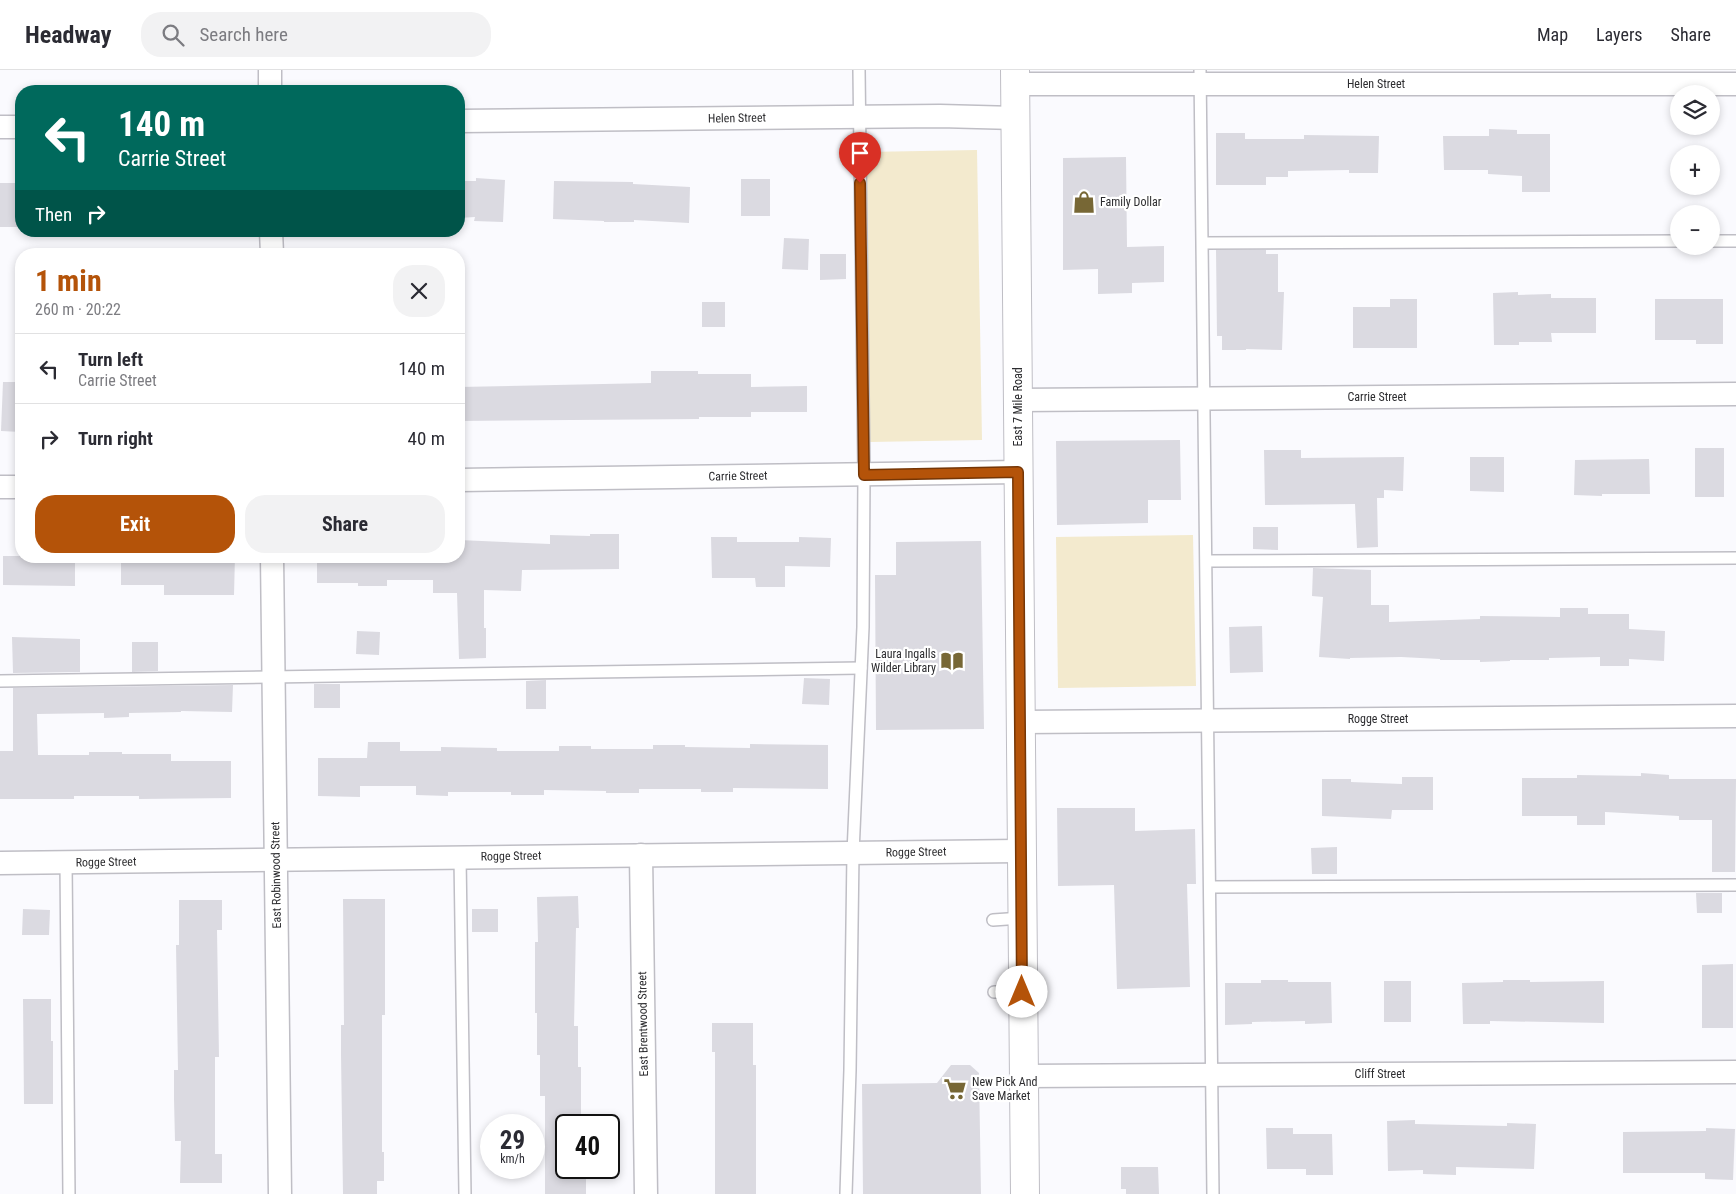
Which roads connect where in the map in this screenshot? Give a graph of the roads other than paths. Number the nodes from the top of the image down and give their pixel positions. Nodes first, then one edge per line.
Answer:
1 (270, 70) edge
2 (859, 70) edge
3 (1015, 77) edge
4 (1200, 77) edge
5 (1736, 84) edge
6 (270, 85) edge
7 (860, 116) junction
8 (1016, 118) junction
9 (465, 121) edge
10 (0, 127) edge
11 (15, 127) edge
12 (1736, 240) edge
13 (1670, 241) edge
14 (1720, 241) edge
15 (1203, 243) junction
16 (1736, 394) edge
17 (1205, 398) junction
18 (1018, 400) junction
19 (1018, 472) junction
20 (864, 475) junction
21 (465, 480) edge
22 (0, 487) edge
23 (15, 487) edge
24 (1736, 558) edge
25 (1207, 561) junction
26 (272, 563) edge
27 (861, 668) junction
28 (273, 677) junction
29 (0, 681) edge
30 (1736, 716) edge
31 (1208, 720) junction
32 (1021, 722) junction
33 (1022, 851) junction
34 (853, 852) junction
35 (641, 855) junction
36 (460, 857) junction
37 (276, 860) junction
38 (66, 862) junction
39 (0, 863) edge
40 (1736, 886) edge
41 (1210, 887) junction
42 (1022, 918) junction
43 (993, 920) dead end
44 (994, 992) dead end
45 (1022, 992) junction
46 (1736, 1072) edge
47 (1212, 1075) junction
48 (1024, 1076) junction
49 (69, 1194) edge
50 (280, 1194) edge
51 (465, 1194) edge
52 (646, 1194) edge
53 (846, 1194) edge
54 (1025, 1194) edge
55 (1213, 1194) edge

1 - 6 street
2 - 7 lane
3 - 4 street, Helen Street
3 - 8 street, East 7 Mile Road
4 - 5 street, Helen Street
4 - 15 lane
7 - 8 street, Helen Street
7 - 9 street, Helen Street
7 - 20 lane
8 - 18 street, East 7 Mile Road
10 - 11 street
12 - 14 lane
13 - 15 lane
15 - 17 lane
16 - 17 street, Carrie Street
17 - 18 street, Carrie Street
17 - 25 lane
18 - 19 street, East 7 Mile Road
19 - 20 street, Carrie Street
19 - 32 street, East 7 Mile Road
20 - 21 street, Carrie Street
20 - 27 lane
22 - 23 street
24 - 25 lane
25 - 31 lane
26 - 28 street, East Robinwood Street
27 - 28 lane
27 - 34 lane
28 - 29 lane
28 - 37 street, East Robinwood Street
30 - 31 street, Rogge Street
31 - 32 street, Rogge Street
31 - 41 lane
32 - 33 street, East 7 Mile Road
33 - 34 street, Rogge Street
33 - 42 street, East 7 Mile Road
34 - 35 street, Rogge Street
34 - 53 lane
35 - 36 street, Rogge Street
35 - 52 street, East Brentwood Street
36 - 37 street, Rogge Street
36 - 51 lane
37 - 38 street, Rogge Street
37 - 50 street, East Robinwood Street
38 - 39 street, Rogge Street
38 - 49 lane
40 - 41 lane
41 - 47 lane
42 - 43 lane
42 - 45 street, East 7 Mile Road
44 - 45 lane
45 - 48 street, East 7 Mile Road
46 - 47 street, Cliff Street
47 - 48 street, Cliff Street
47 - 55 lane
48 - 54 street, East 7 Mile Road

